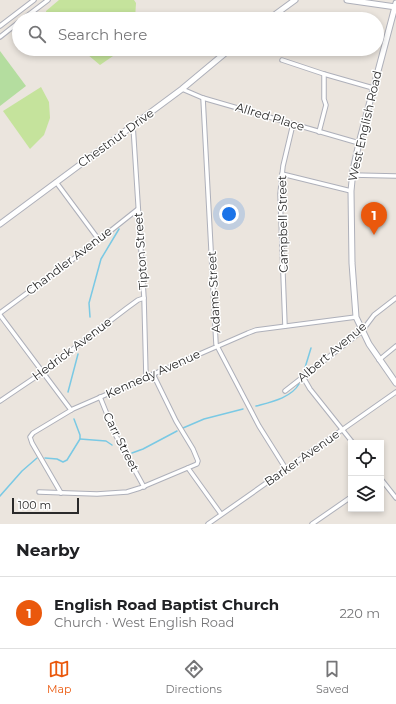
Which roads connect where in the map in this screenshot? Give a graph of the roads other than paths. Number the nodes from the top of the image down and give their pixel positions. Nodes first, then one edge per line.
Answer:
1 (34, 0) edge
2 (48, 0) edge
3 (295, 0) edge
4 (347, 0) edge
5 (396, 6) edge
6 (18, 12) edge
7 (32, 12) edge
8 (279, 12) edge
9 (12, 17) edge
10 (0, 26) edge
11 (12, 28) edge
12 (0, 37) edge
13 (384, 49) edge
14 (222, 56) edge
15 (382, 56) edge
16 (282, 60) dead end
17 (324, 74) junction
18 (373, 88) junction
19 (182, 89) junction
20 (204, 98) junction
21 (292, 124) junction
22 (133, 125) junction
23 (319, 132) junction
24 (359, 142) junction
25 (282, 174) junction
26 (352, 175) junction
27 (396, 176) edge
28 (56, 182) junction
29 (350, 191) junction
30 (138, 209) junction
31 (0, 224) edge
32 (99, 240) junction
33 (144, 298) junction
34 (396, 298) edge
35 (0, 314) edge
36 (356, 317) junction
37 (286, 326) junction
38 (362, 331) junction
39 (217, 346) junction
40 (396, 346) edge
41 (379, 360) junction
42 (43, 372) junction
43 (153, 374) junction
44 (146, 376) junction
45 (303, 377) junction
46 (396, 382) edge
47 (285, 391) dead end
48 (396, 392) edge
49 (100, 398) junction
50 (0, 401) edge
51 (71, 410) junction
52 (343, 429) junction
53 (351, 440) edge
54 (188, 468) junction
55 (286, 469) junction
56 (384, 483) edge
57 (144, 487) junction
58 (40, 492) dead end
59 (61, 493) junction
60 (396, 498) edge
61 (348, 499) edge
62 (221, 514) junction
63 (208, 524) edge
64 (312, 524) edge

1 - 6 street
2 - 7 street
3 - 8 main road
4 - 5 main road
5 - 13 main road, West English Road
9 - 10 street
11 - 12 street
14 - 19 main road, Chestnut Drive
15 - 18 main road, West English Road
16 - 17 street
17 - 18 street
17 - 23 street
18 - 24 main road, West English Road
19 - 20 street, Allred Place
19 - 22 main road, Chestnut Drive
20 - 21 street, Allred Place
20 - 39 street, Adams Street
21 - 23 street, Allred Place
21 - 25 street, Campbell Street
22 - 28 main road, Chestnut Drive
22 - 30 street, Tipton Street
23 - 24 street, Allred Place
24 - 26 main road, West English Road
25 - 29 street
25 - 37 street, Campbell Street
26 - 27 street
26 - 29 main road, West English Road
28 - 31 main road, Chestnut Drive
28 - 32 street
29 - 36 main road, West English Road
30 - 32 street, Chandler Avenue
30 - 33 street, Tipton Street
32 - 35 street, Chandler Avenue
33 - 42 street, Hedrick Avenue
33 - 44 street, Tipton Street
34 - 38 street, Albert Avenue
35 - 42 street
36 - 37 street, Kennedy Avenue
36 - 38 main road, West English Road
37 - 39 street, Kennedy Avenue
38 - 41 main road, West English Road
38 - 45 street, Albert Avenue
39 - 43 street, Kennedy Avenue
39 - 55 street, Adams Street
40 - 41 street
41 - 46 main road, West English Road
42 - 50 street, Hedrick Avenue
42 - 51 street
43 - 44 street, Kennedy Avenue
43 - 54 street
44 - 49 street, Kennedy Avenue
45 - 47 street, Albert Avenue
45 - 52 street
48 - 52 street, Barker Avenue
49 - 51 street, Kennedy Avenue
49 - 57 street, Carr Street
51 - 59 street, Kennedy Avenue
52 - 53 street
52 - 55 street, Barker Avenue
54 - 57 street
54 - 62 street
55 - 62 street, Barker Avenue
56 - 60 street
57 - 59 street
58 - 59 street
61 - 64 street
62 - 63 street, Barker Avenue

